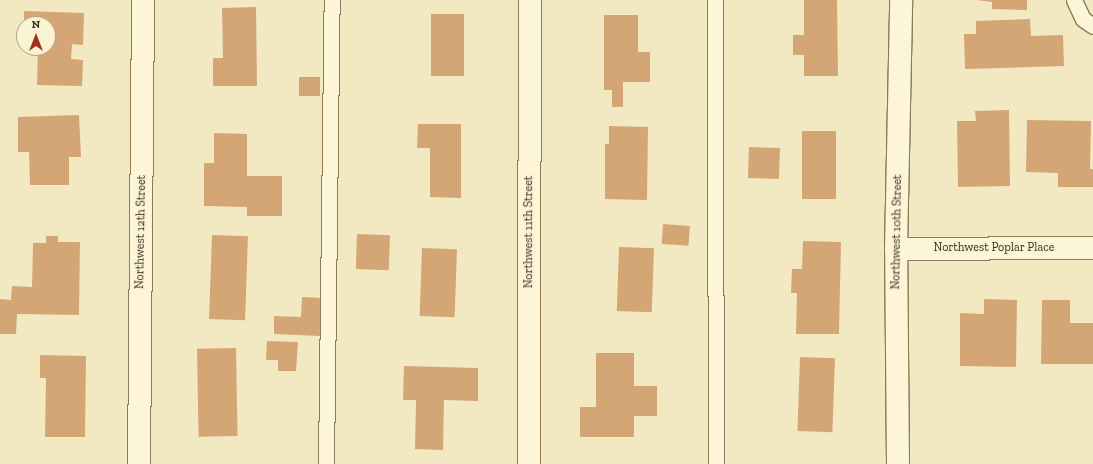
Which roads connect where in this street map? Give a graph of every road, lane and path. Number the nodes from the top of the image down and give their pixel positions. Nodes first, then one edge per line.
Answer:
1 (143, 0) edge
2 (332, 0) edge
3 (530, 0) edge
4 (715, 0) edge
5 (901, 0) edge
6 (1074, 0) edge
7 (1093, 26) edge
8 (1093, 248) edge
9 (896, 249) junction
10 (139, 464) edge
11 (326, 464) edge
12 (529, 464) edge
13 (716, 464) edge
14 (898, 464) edge

1 - 10 street, Northwest 12th Street
2 - 11 lane
3 - 12 street, Northwest 11th Street
4 - 13 lane
5 - 9 street, Northwest 10th Street
6 - 7 lane
8 - 9 street, Northwest Poplar Place
9 - 14 street, Northwest 10th Street

